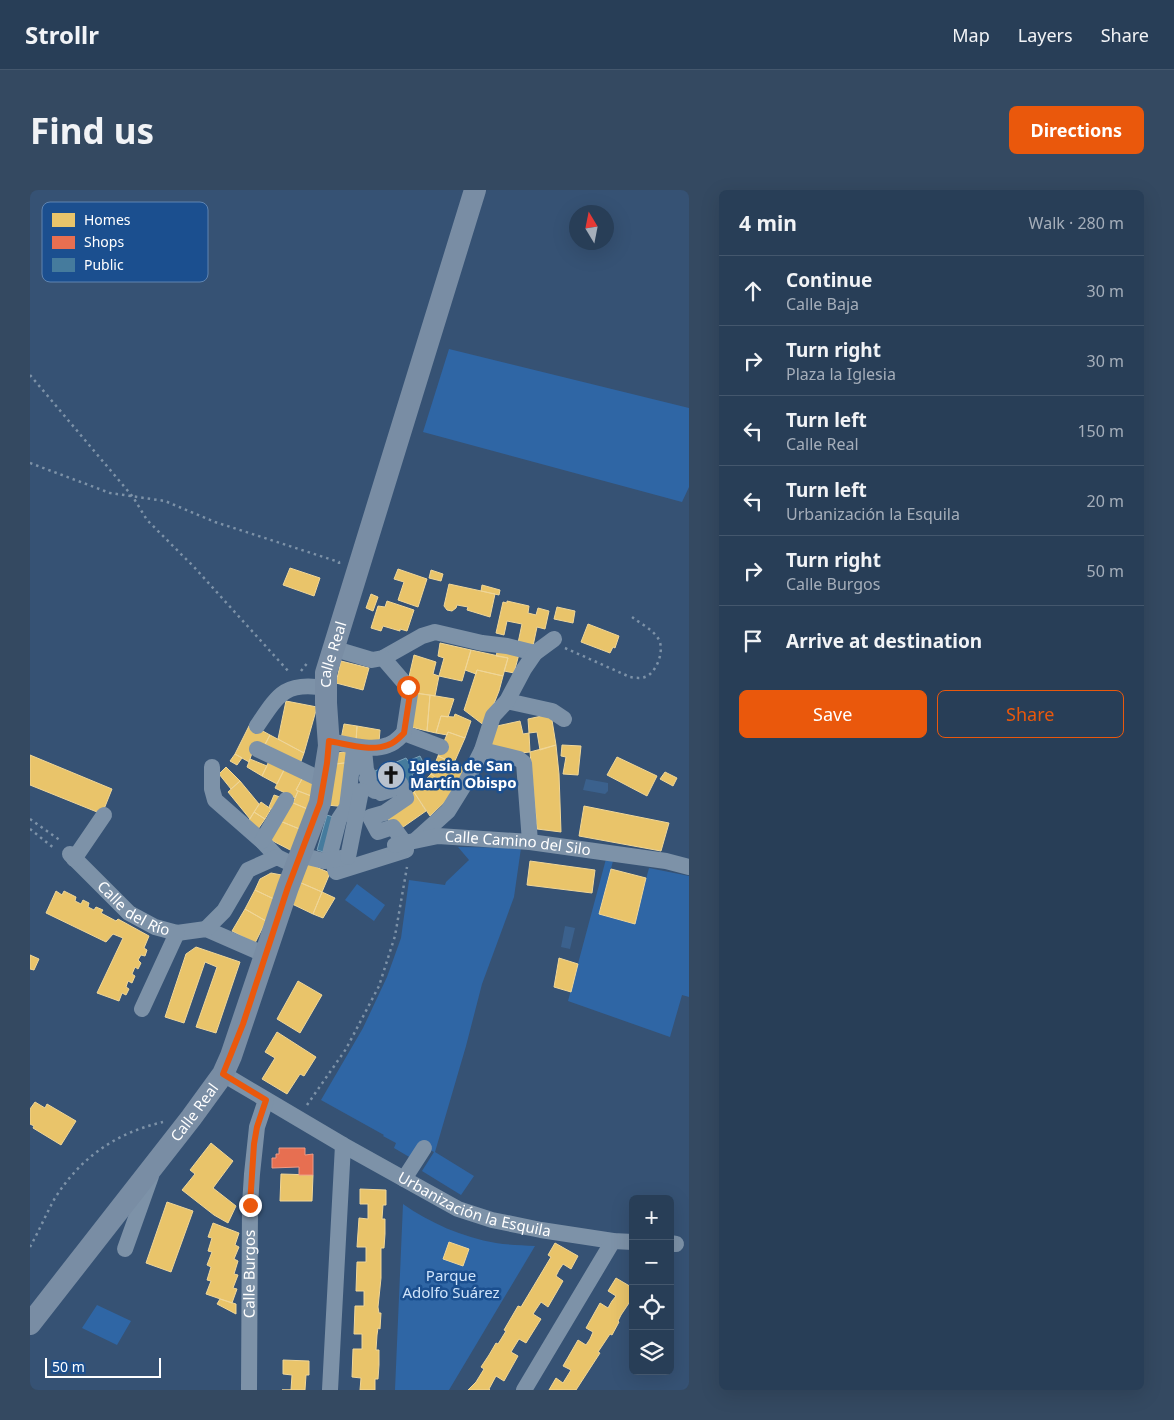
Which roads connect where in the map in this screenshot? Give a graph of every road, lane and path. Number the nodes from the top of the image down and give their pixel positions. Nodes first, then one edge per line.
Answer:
1 (475, 190) edge
2 (30, 375) edge
3 (30, 463) edge
4 (133, 497) junction
5 (339, 570) dead end
6 (632, 617) dead end
7 (552, 640) joint
8 (332, 648) junction
9 (535, 653) junction
10 (383, 658) junction
11 (309, 661) dead end
12 (300, 673) dead end
13 (294, 679) dead end
14 (325, 688) junction
15 (507, 701) junction
16 (564, 719) dead end
17 (257, 726) dead end
18 (404, 733) junction
19 (329, 741) junction
20 (441, 747) dead end
21 (361, 748) junction
22 (257, 750) dead end
23 (482, 750) junction
24 (212, 768) dead end
25 (324, 782) junction
26 (286, 800) dead end
27 (104, 815) dead end
28 (30, 819) edge
29 (30, 829) edge
30 (411, 841) junction
31 (262, 842) junction
32 (530, 842) junction
33 (72, 857) junction
34 (348, 857) junction
35 (291, 860) junction
36 (332, 860) junction
37 (689, 867) edge
38 (206, 930) junction
39 (177, 933) junction
40 (266, 955) junction
41 (142, 1009) dead end
42 (223, 1074) junction
43 (266, 1100) junction
44 (191, 1118) junction
45 (298, 1118) junction
46 (343, 1145) junction
47 (424, 1148) dead end
48 (155, 1165) junction
49 (404, 1179) junction
50 (613, 1241) junction
51 (629, 1242) edge
52 (30, 1247) edge
53 (125, 1249) dead end
54 (30, 1324) edge
55 (248, 1390) edge
56 (330, 1390) edge
57 (524, 1390) edge

1 - 8 street, Calle Real
2 - 4 path
3 - 4 path
4 - 5 path
4 - 13 path
6 - 7 path
7 - 9 street
8 - 10 street
8 - 14 street, Calle Real
9 - 10 street
9 - 15 street
10 - 18 street
11 - 12 path
14 - 17 street
14 - 19 street, Calle Real
15 - 16 street
15 - 23 street
18 - 20 street
18 - 21 street
19 - 21 street
19 - 25 street, Calle Real
21 - 30 street
21 - 34 street
21 - 36 street
22 - 25 street
23 - 30 street
23 - 32 street
24 - 31 street
25 - 35 street, Calle Real
26 - 31 street
27 - 33 street
28 - 33 path
29 - 33 path
30 - 32 street, Calle Camino del Silo
30 - 34 street, Calle Camino del Silo
30 - 36 street
30 - 45 path
31 - 35 street
32 - 37 street, Calle Camino del Silo
33 - 39 street, Calle del Río
34 - 36 street, Calle Camino del Silo
35 - 36 street
35 - 38 street
35 - 40 street, Calle Real
38 - 39 street, Calle del Río
38 - 40 street, Calle del Río
39 - 41 street
40 - 42 street, Calle Real
42 - 43 street, Urbanización la Esquila
42 - 44 street, Calle Real
43 - 45 street, Urbanización la Esquila
43 - 55 street, Calle Burgos
44 - 48 street, Calle Real
44 - 52 path
45 - 46 street, Urbanización la Esquila
46 - 49 street, Urbanización la Esquila
46 - 56 street
47 - 49 street
48 - 53 street
48 - 54 street, Calle Real
49 - 50 street, Urbanización la Esquila
50 - 51 street, Urbanización la Esquila
50 - 57 street

